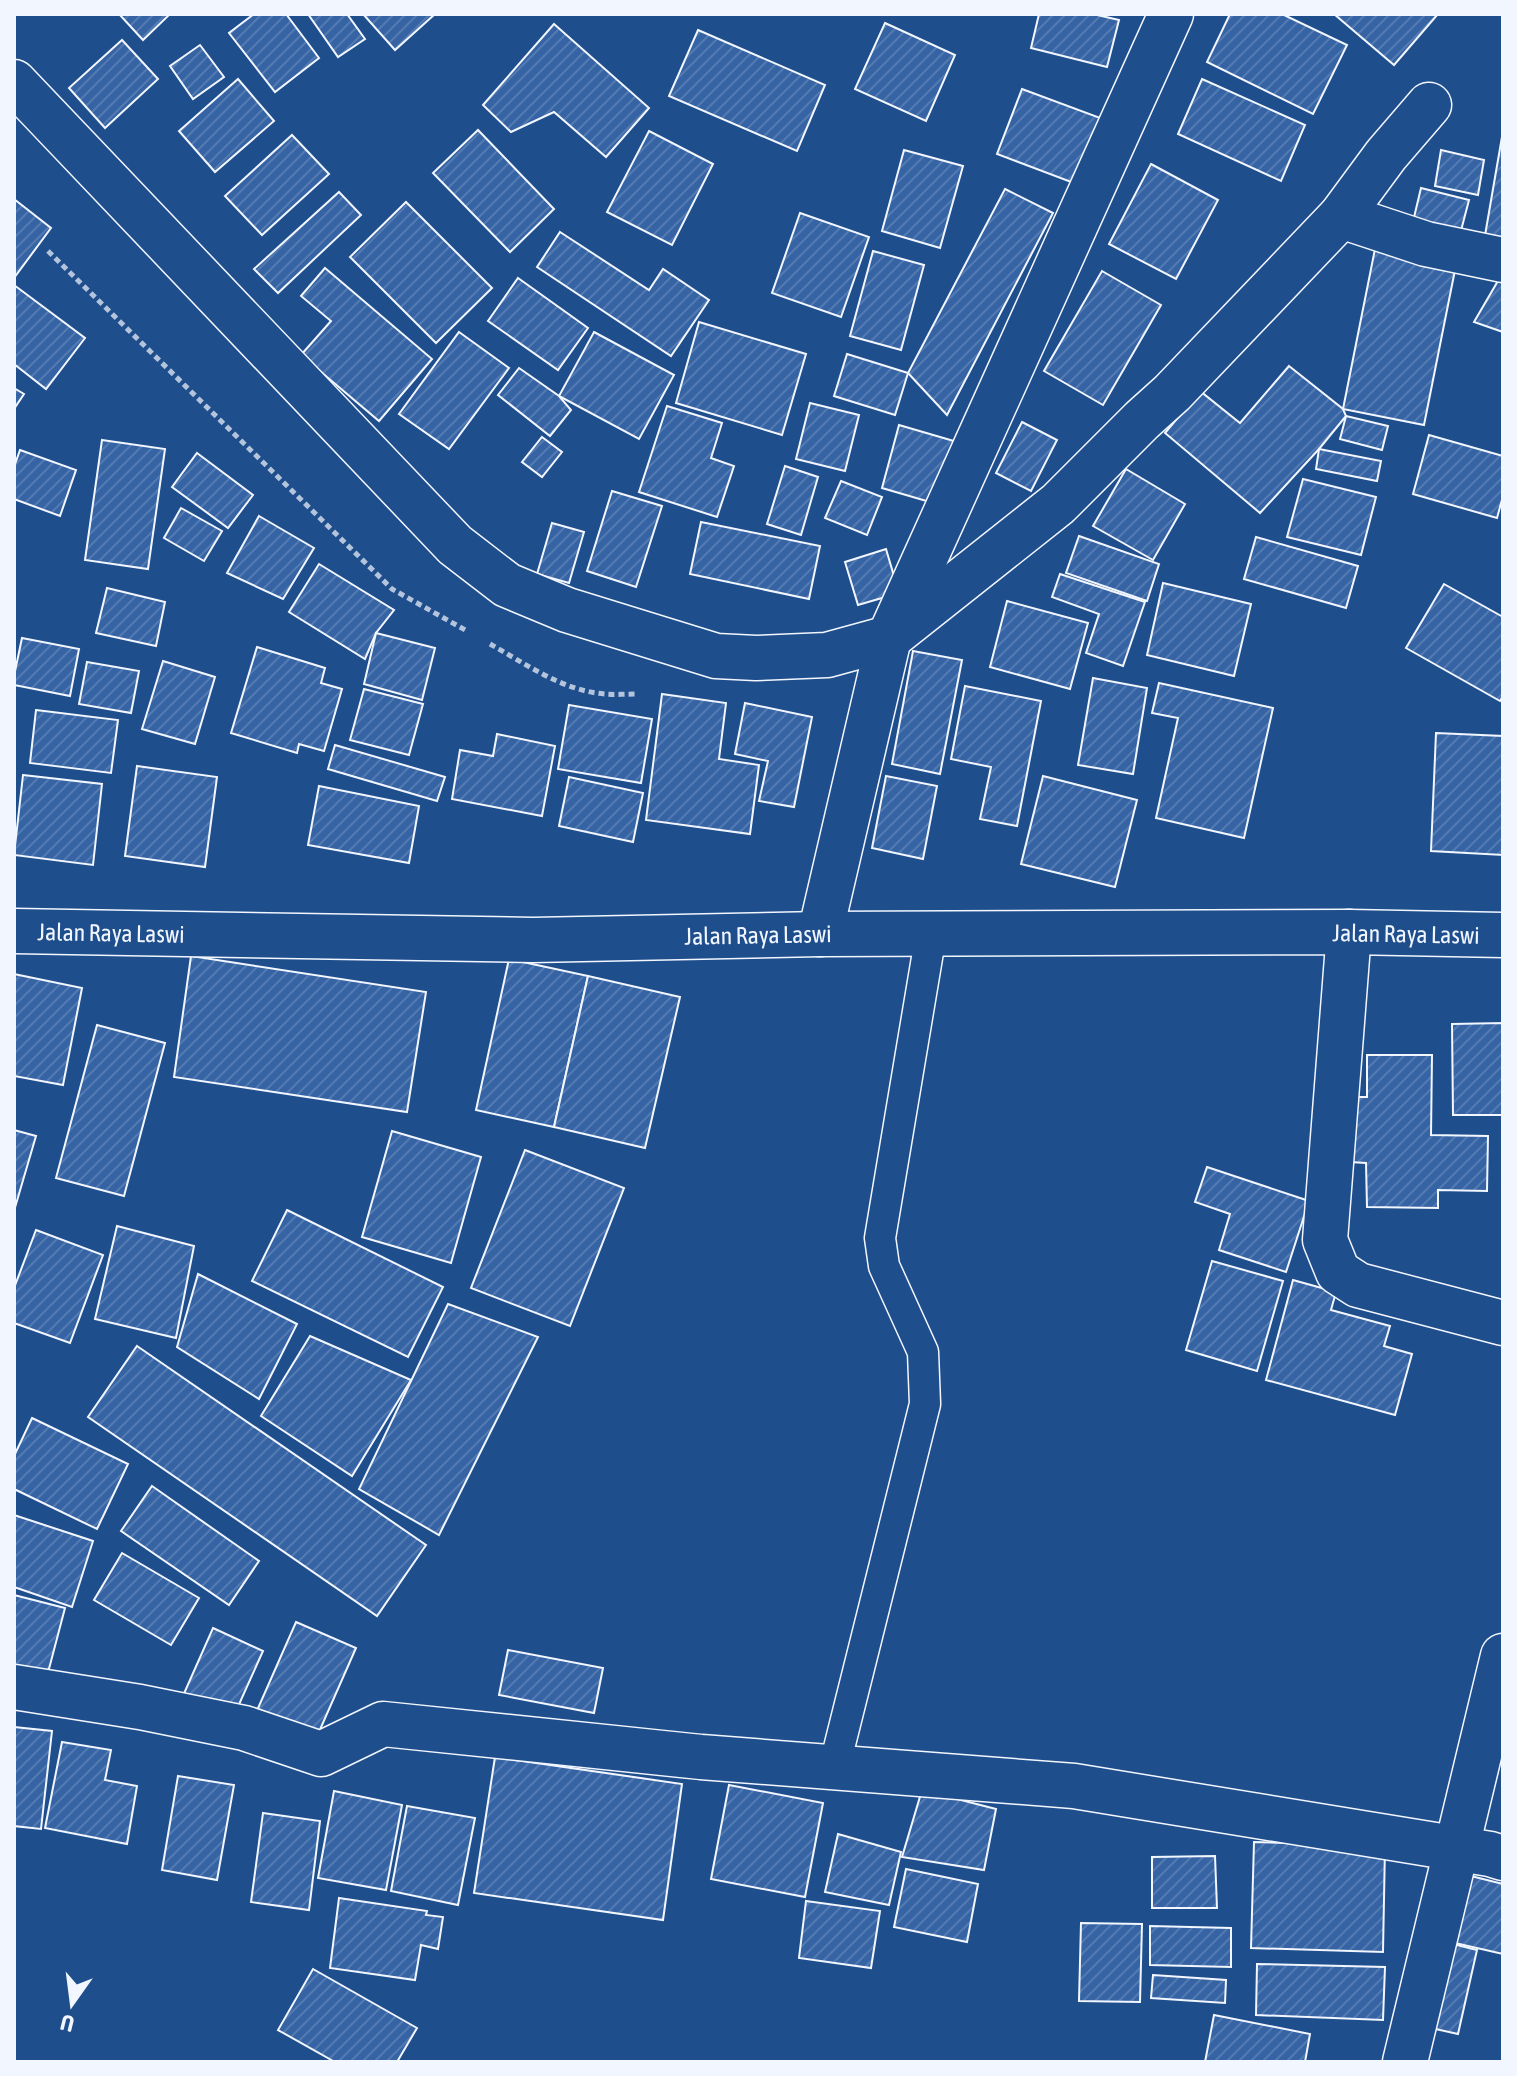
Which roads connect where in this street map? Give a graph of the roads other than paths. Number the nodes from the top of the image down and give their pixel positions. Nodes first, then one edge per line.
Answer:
1 (1171, 14) edge
2 (14, 82) edge
3 (1429, 105) dead end
4 (1341, 216) junction
5 (1503, 260) edge
6 (889, 638) junction
7 (14, 931) edge
8 (1349, 932) junction
9 (820, 934) junction
10 (931, 934) junction
11 (1503, 935) edge
12 (1503, 1323) edge
13 (1503, 1656) edge
14 (14, 1687) edge
15 (834, 1768) junction
16 (1457, 1849) junction
17 (1503, 1858) edge
18 (1405, 2062) edge

1 - 6 street
2 - 6 street
3 - 4 street
4 - 5 street
4 - 6 street
6 - 9 street
7 - 9 street, Jalan Raya Laswi
8 - 10 street, Jalan Raya Laswi
8 - 11 street, Jalan Raya Laswi
8 - 12 street
9 - 10 street, Jalan Raya Laswi
10 - 15 lane
13 - 16 street
14 - 15 street
15 - 16 street
16 - 17 street
16 - 18 street

